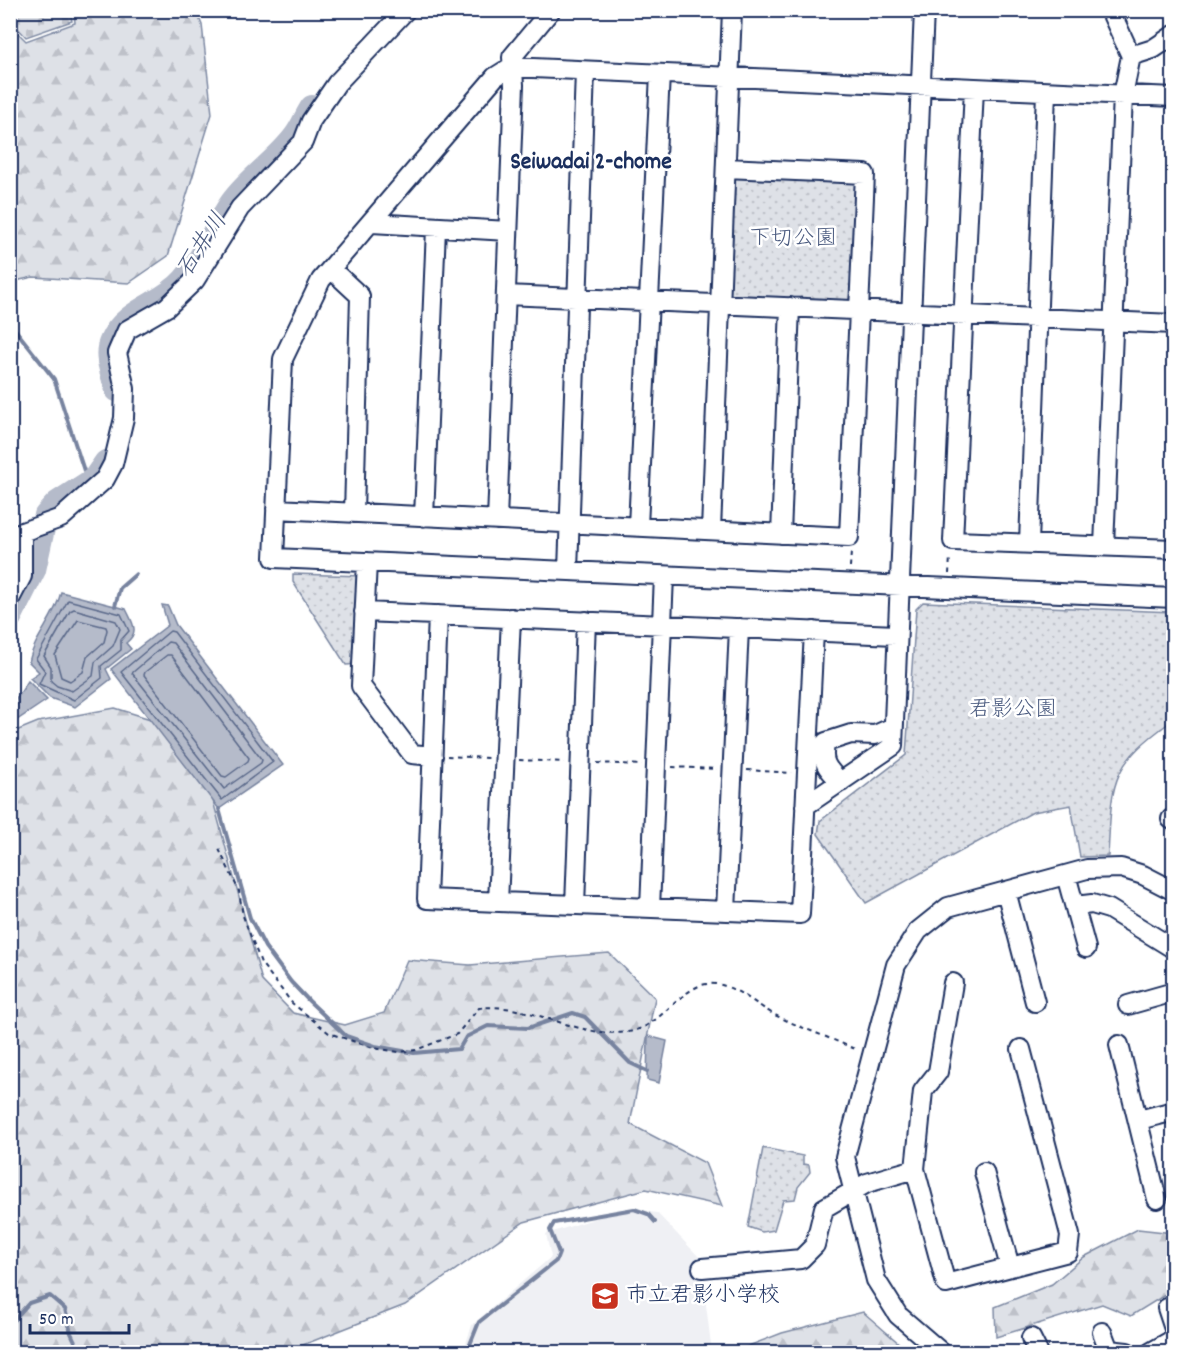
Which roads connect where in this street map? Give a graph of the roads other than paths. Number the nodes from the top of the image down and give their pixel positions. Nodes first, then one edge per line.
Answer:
1 (406, 10) edge
2 (551, 10) edge
3 (732, 10) edge
4 (924, 10) edge
5 (1110, 10) edge
6 (1173, 35) edge
7 (1131, 56) junction
8 (511, 67) junction
9 (585, 71) junction
10 (660, 74) junction
11 (730, 77) junction
12 (919, 86) junction
13 (974, 88) junction
14 (1046, 92) junction
15 (1123, 95) junction
16 (1173, 97) edge
17 (726, 168) junction
18 (372, 223) junction
19 (436, 228) junction
20 (508, 231) junction
21 (331, 269) junction
22 (506, 295) junction
23 (575, 298) junction
24 (649, 301) junction
25 (722, 305) junction
26 (790, 308) junction
27 (860, 310) junction
28 (910, 312) junction
29 (963, 315) junction
30 (1038, 318) junction
31 (1113, 322) junction
32 (1173, 324) edge
33 (276, 509) junction
34 (354, 513) junction
35 (424, 517) junction
36 (497, 520) junction
37 (568, 524) junction
38 (638, 526) junction
39 (711, 530) junction
40 (782, 534) junction
41 (1029, 543) junction
42 (1104, 546) junction
43 (1173, 549) edge
44 (367, 562) junction
45 (568, 571) junction
46 (664, 576) junction
47 (899, 586) junction
48 (1173, 598) edge
49 (10, 599) edge
50 (364, 612) junction
51 (438, 615) junction
52 (512, 618) junction
53 (586, 621) junction
54 (661, 624) junction
55 (739, 628) junction
56 (814, 631) junction
57 (896, 634) junction
58 (893, 727) junction
59 (433, 756) junction
60 (841, 782) junction
61 (805, 806) junction
62 (1066, 875) junction
63 (1006, 891) junction
64 (1173, 891) edge
65 (498, 902) junction
66 (575, 905) junction
67 (1075, 906) junction
68 (650, 908) junction
69 (726, 911) junction
70 (1086, 948) dead end
71 (1173, 950) edge
72 (953, 983) dead end
73 (1173, 992) edge
74 (1035, 1002) dead end
75 (1128, 1005) dead end
76 (1119, 1045) dead end
77 (1021, 1049) dead end
78 (1173, 1111) edge
79 (1139, 1120) junction
80 (915, 1169) junction
81 (984, 1172) dead end
82 (854, 1192) junction
83 (1157, 1199) dead end
84 (1010, 1267) junction
85 (702, 1268) dead end
86 (1167, 1308) dead end
87 (1173, 1329) edge
88 (1102, 1332) dead end
89 (1173, 1334) edge
90 (1113, 1352) edge
91 (941, 1353) edge
92 (1151, 1353) edge

1 - 49 street
2 - 8 street
3 - 11 street
4 - 12 street
5 - 7 street
6 - 7 street
7 - 15 street
8 - 9 street
8 - 18 street
8 - 20 street
9 - 10 street
9 - 23 street
10 - 11 street
10 - 24 street
11 - 12 street
11 - 17 street
12 - 13 street
12 - 28 street
13 - 14 street
13 - 29 street
14 - 15 street
14 - 30 street
15 - 16 street
15 - 31 street
17 - 25 street
17 - 27 street
18 - 19 street
18 - 21 street
19 - 20 street
19 - 35 street
20 - 22 street
21 - 33 street
21 - 34 street
22 - 23 street
22 - 36 street
23 - 24 street
23 - 37 street
24 - 25 street
24 - 38 street
25 - 26 street
25 - 39 street
26 - 27 street
26 - 40 street
27 - 28 street
27 - 40 street
28 - 29 street
28 - 47 street
29 - 30 street
29 - 41 street
30 - 31 street
30 - 41 street
31 - 32 street
31 - 42 street
33 - 34 street
33 - 44 street
34 - 35 street
35 - 36 street
36 - 37 street
37 - 38 street
37 - 45 street
38 - 39 street
39 - 40 street
41 - 42 street
42 - 43 street
44 - 45 street
44 - 50 street
45 - 46 street
46 - 47 street
46 - 54 street
47 - 48 street
47 - 57 street
50 - 51 street
50 - 59 street
51 - 52 street
51 - 59 street
52 - 53 street
52 - 65 street
53 - 54 street
53 - 66 street
54 - 55 street
54 - 68 street
55 - 56 street
55 - 69 street
56 - 57 street
56 - 61 street
57 - 58 street
58 - 60 street
58 - 60 street
59 - 65 street
60 - 61 street
61 - 69 street
62 - 63 street
62 - 64 street
62 - 67 street
63 - 74 street
63 - 82 street
65 - 66 street
66 - 68 street
67 - 70 street
67 - 71 street
68 - 69 street
72 - 80 street
73 - 75 street
76 - 79 street
77 - 84 street
78 - 79 street
79 - 83 street
80 - 82 street
80 - 84 street
81 - 84 street
82 - 85 street
82 - 91 street
86 - 87 street
88 - 90 street
89 - 92 street

